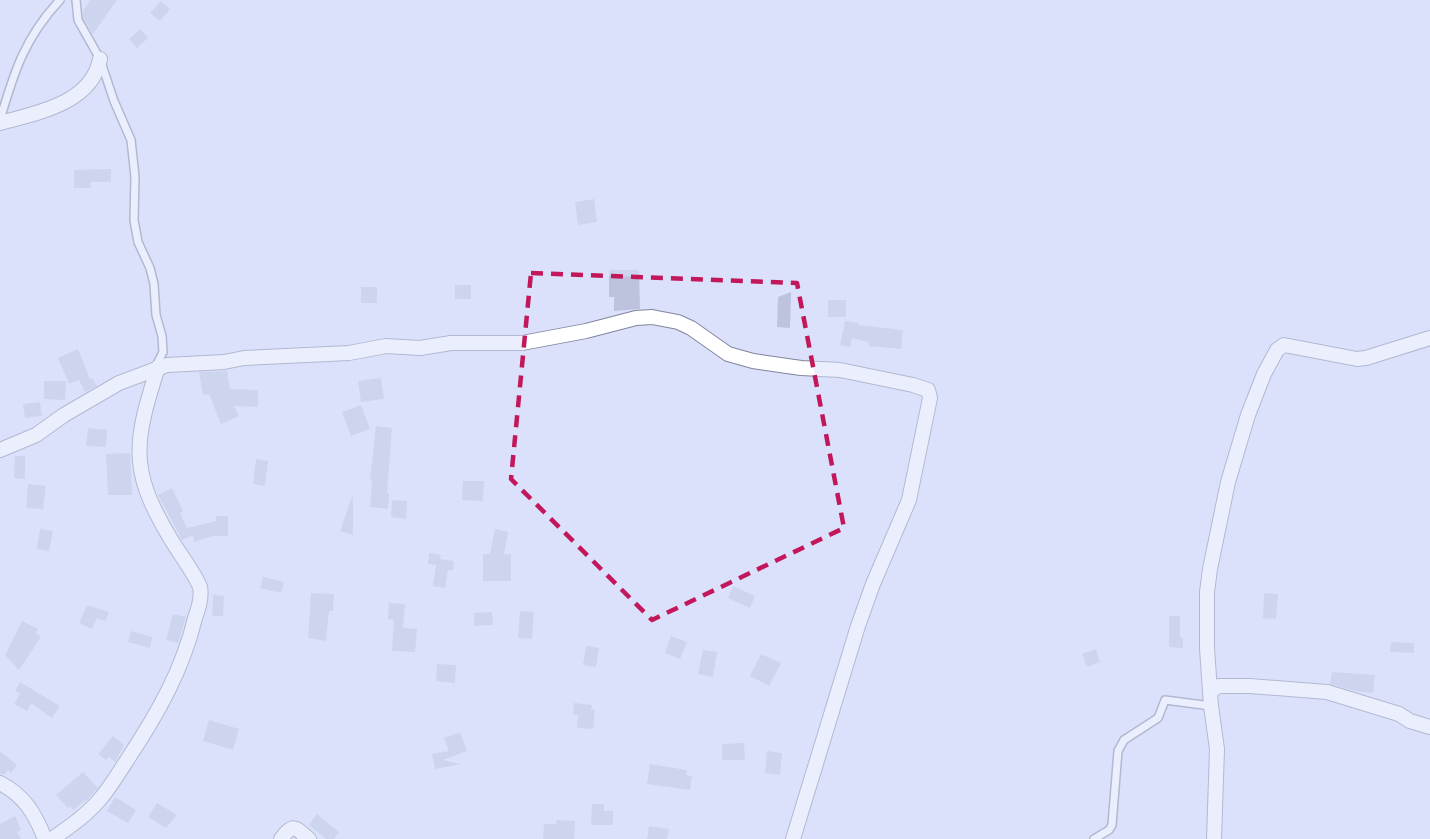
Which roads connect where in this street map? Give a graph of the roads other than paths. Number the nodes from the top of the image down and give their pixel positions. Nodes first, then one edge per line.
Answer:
1 (60, 0) edge
2 (76, 0) edge
3 (100, 59) junction
4 (0, 121) edge
5 (1430, 338) edge
6 (156, 368) junction
7 (0, 450) edge
8 (1211, 691) junction
9 (1211, 706) junction
10 (1430, 727) edge
11 (0, 783) edge
12 (45, 839) edge
13 (52, 839) edge
14 (281, 839) edge
15 (309, 839) edge
16 (793, 839) edge
17 (1094, 839) edge
18 (1214, 839) edge

1 - 4 lane
2 - 3 lane
3 - 4 street
3 - 6 lane
5 - 8 street
6 - 7 street
6 - 13 street
6 - 16 street
8 - 9 street
8 - 10 street
9 - 17 lane
9 - 18 street
11 - 12 street
14 - 15 street

